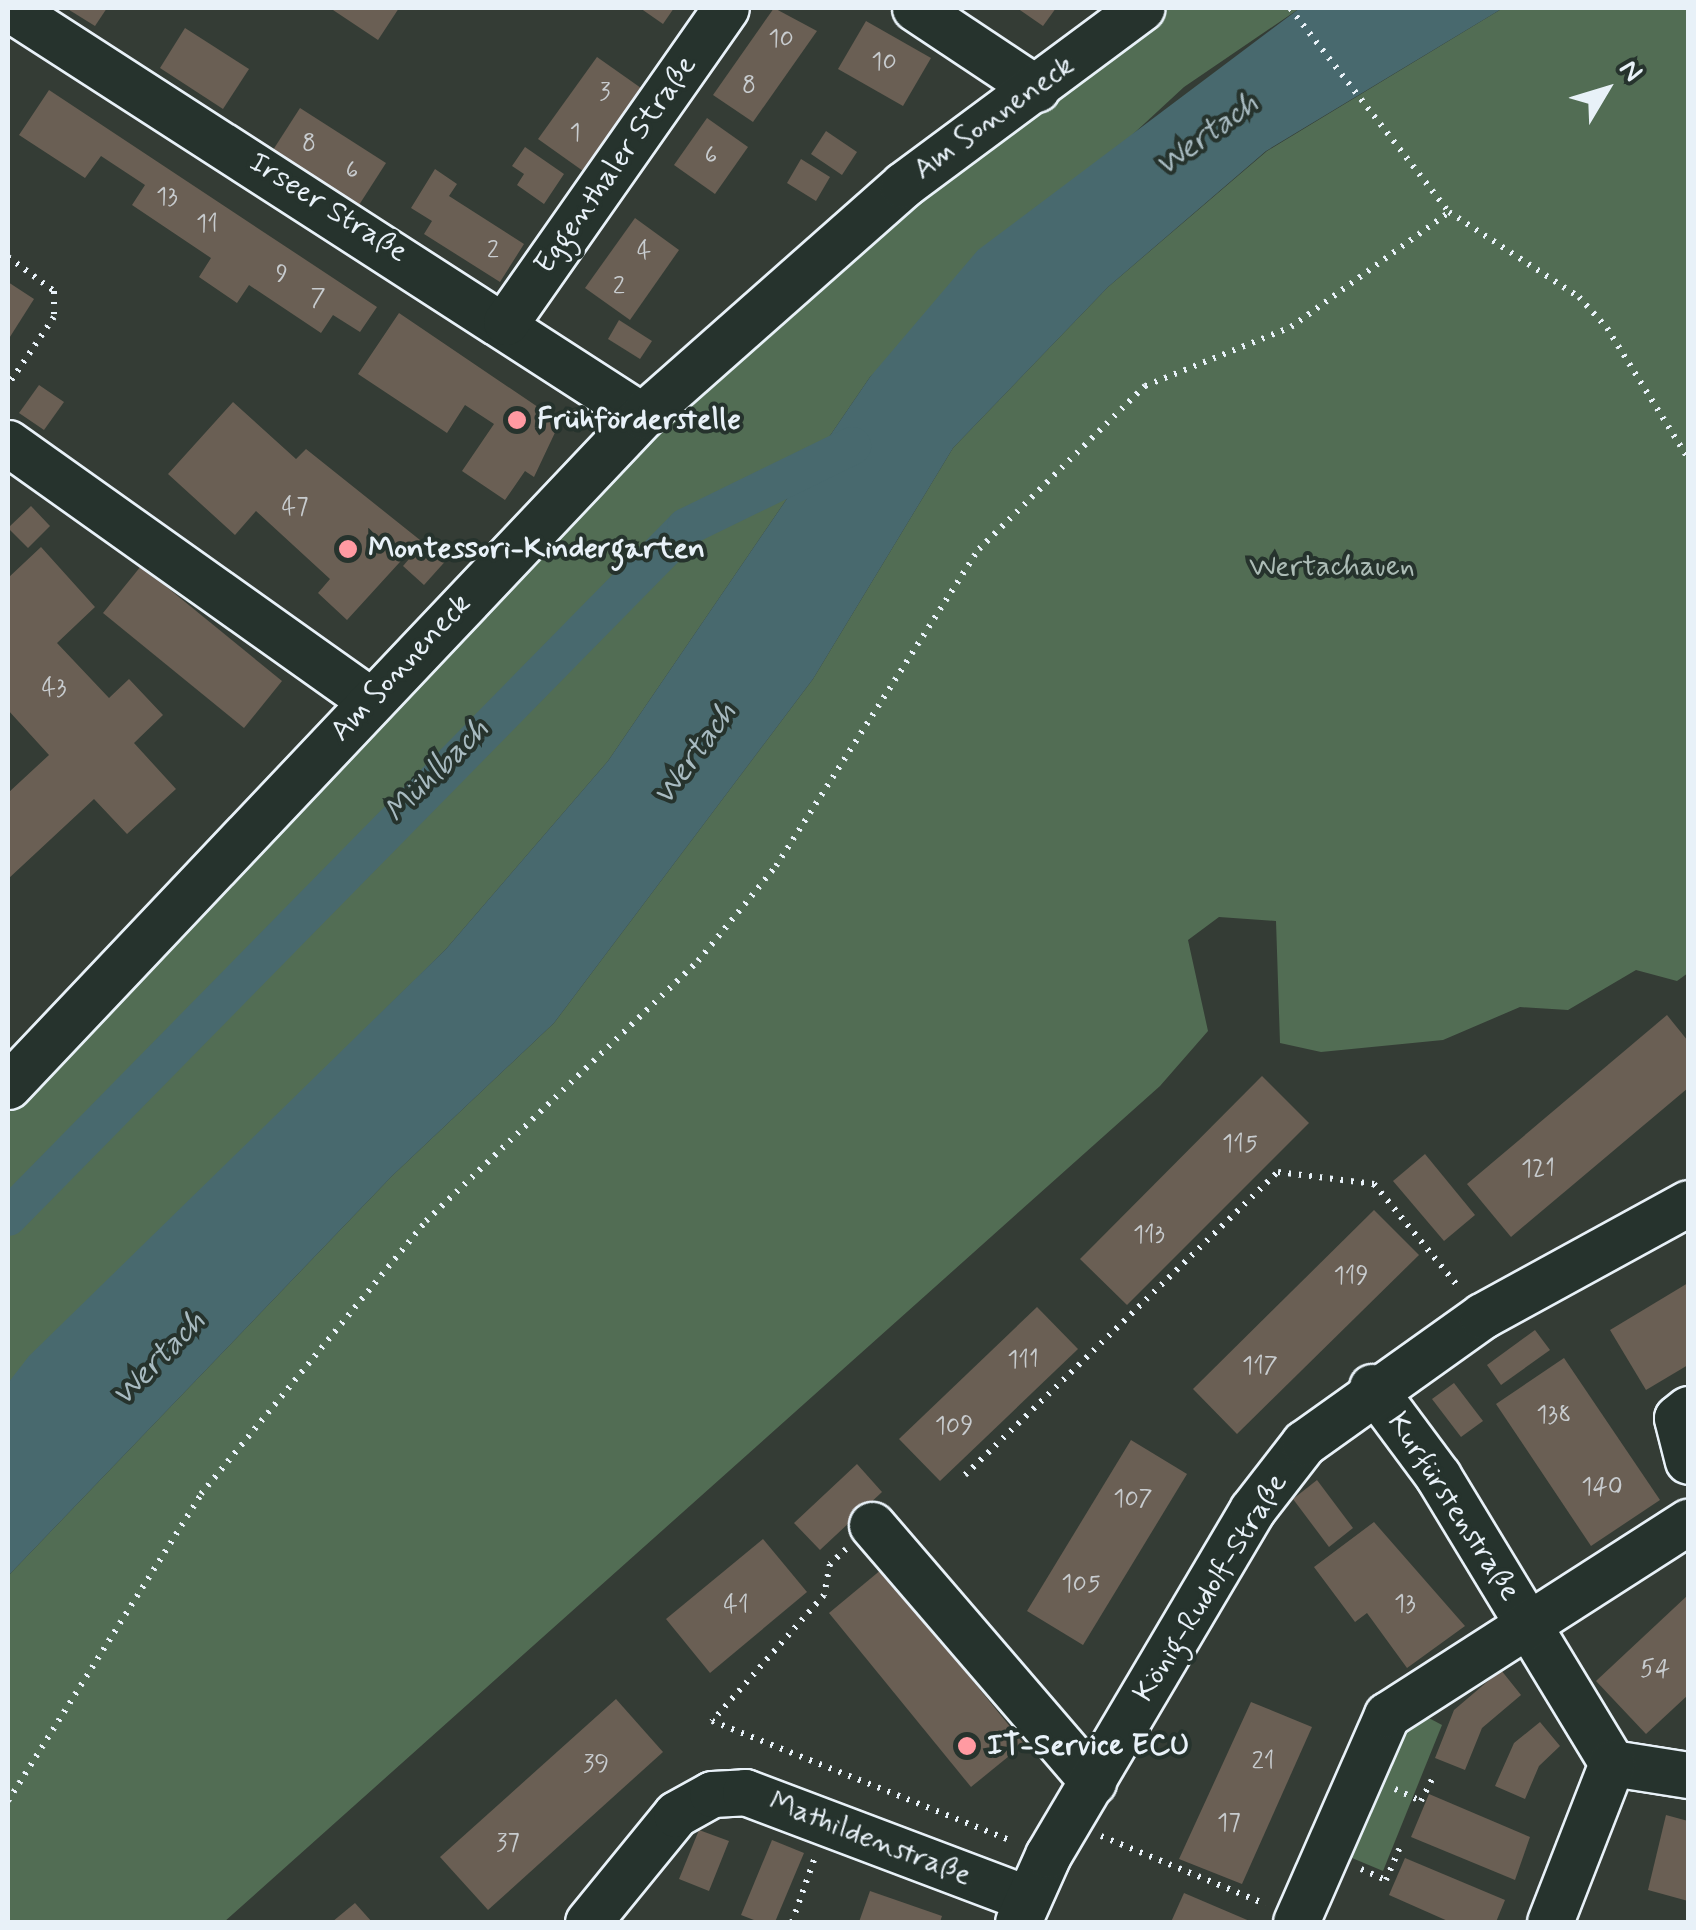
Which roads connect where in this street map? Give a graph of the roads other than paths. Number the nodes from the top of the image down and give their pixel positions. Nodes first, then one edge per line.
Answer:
1 (8, 8) edge
2 (726, 8) edge
3 (915, 8) edge
4 (1142, 8) edge
5 (1037, 89) junction
6 (506, 322) junction
7 (642, 416) junction
8 (8, 443) edge
9 (370, 700) junction
10 (8, 1086) edge
11 (1688, 1203) edge
12 (1372, 1386) junction
13 (1688, 1409) edge
14 (1688, 1461) edge
15 (1688, 1522) edge
16 (872, 1525) road end
17 (1532, 1628) junction
18 (1612, 1763) junction
19 (1688, 1775) edge
20 (1093, 1782) junction
21 (1022, 1910) edge
22 (1297, 1920) edge
23 (588, 1922) edge
24 (1550, 1922) edge

1 - 6 street, Irseer Straße
2 - 6 street, Eggenthaler Straße
3 - 5 street
4 - 5 street, Am Sonneneck
5 - 7 street, Am Sonneneck
6 - 7 street, Irseer Straße
7 - 9 street, Am Sonneneck
8 - 9 street
9 - 10 street, Am Sonneneck
11 - 12 street, König-Rudolf-Straße
12 - 17 street, Kurfürstenstraße
12 - 20 street, König-Rudolf-Straße
13 - 14 street
15 - 17 street, Kurfürstenstraße
16 - 20 street
17 - 18 street, Kurfürstenstraße
17 - 22 street
18 - 19 street
18 - 24 street
20 - 21 street, König-Rudolf-Straße
21 - 23 street, Mathildenstraße

